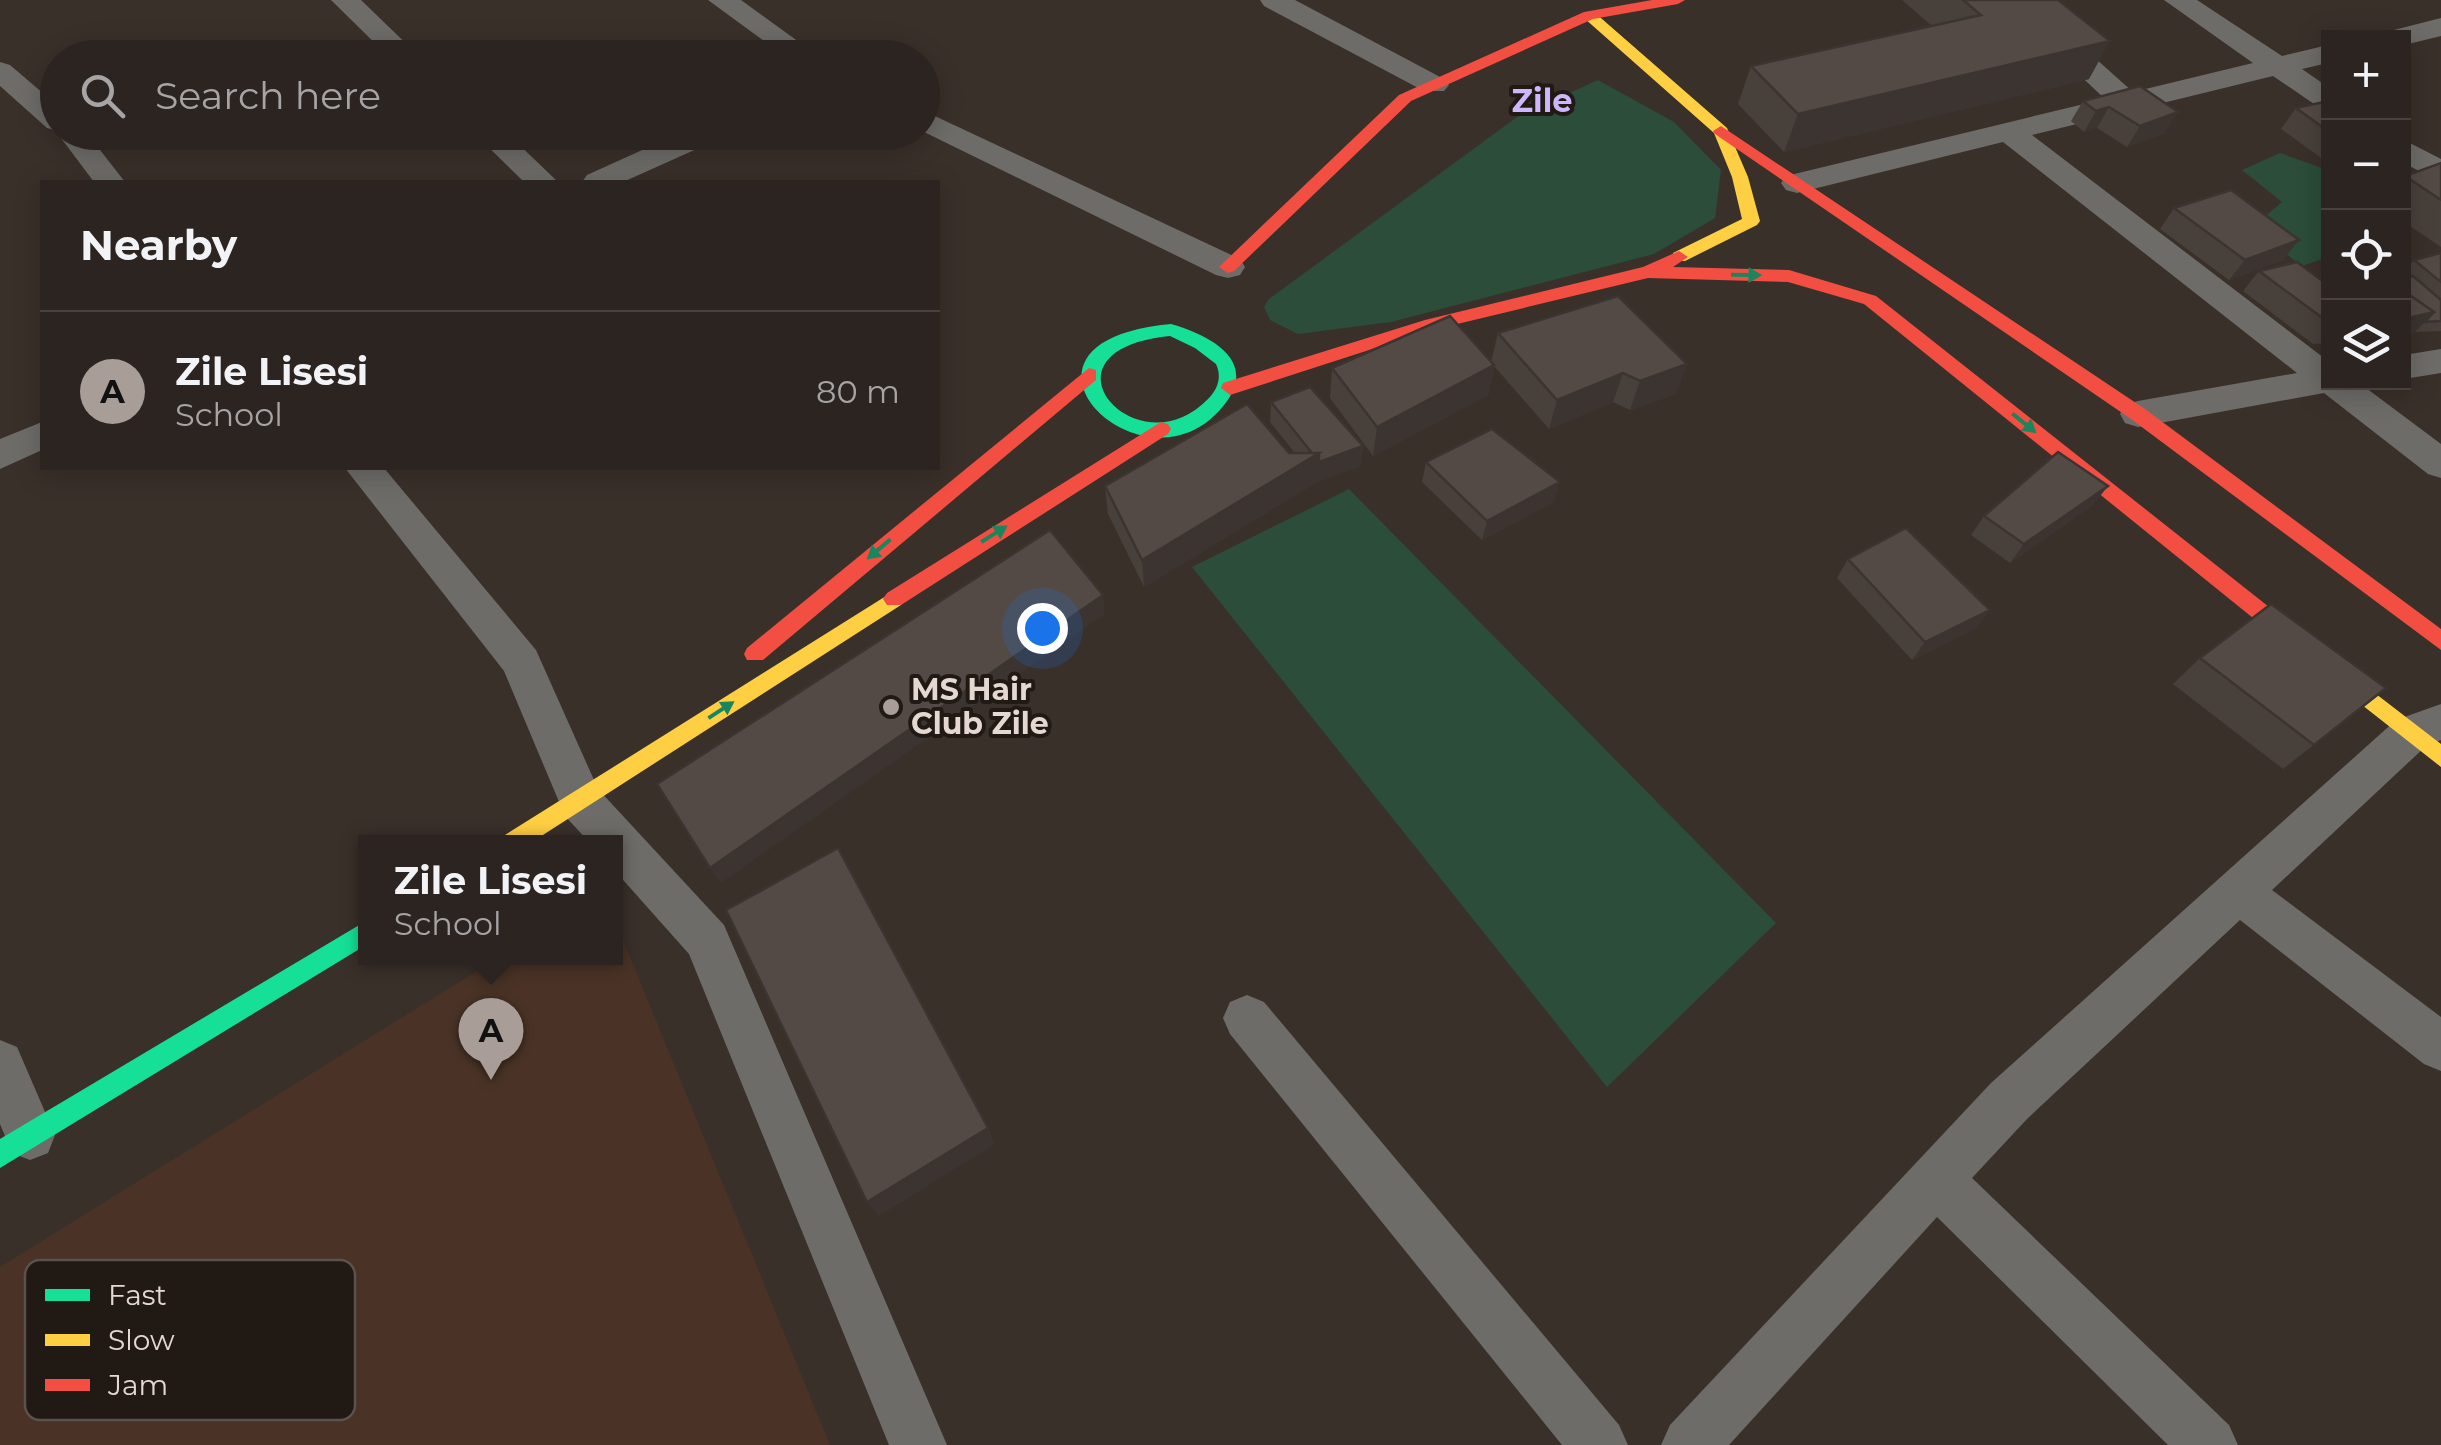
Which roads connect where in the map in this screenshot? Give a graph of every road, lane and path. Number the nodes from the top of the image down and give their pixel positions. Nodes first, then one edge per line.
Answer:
1 (345, 0) edge
2 (722, 0) edge
3 (1274, 0) edge
4 (1678, 0) edge
5 (2014, 0) edge
6 (2178, 0) edge
7 (1581, 8) edge
8 (2441, 26) edge
9 (2411, 34) edge
10 (388, 40) edge
11 (781, 40) edge
12 (2321, 56) edge
13 (2276, 66) junction
14 (0, 71) edge
15 (1434, 85) junction
16 (2321, 95) edge
17 (2128, 103) junction
18 (40, 106) edge
19 (940, 129) edge
20 (1721, 131) junction
21 (2009, 132) junction
22 (84, 150) edge
23 (507, 150) edge
24 (668, 150) edge
25 (2411, 154) edge
26 (2441, 174) edge
27 (108, 180) edge
28 (540, 180) edge
29 (602, 180) edge
30 (1797, 183) junction
31 (1648, 272) junction
32 (1219, 284) joint
33 (1178, 310) dead end
34 (1224, 327) dead end
35 (1149, 330) junction
36 (1224, 357) junction
37 (2441, 361) edge
38 (2411, 366) edge
39 (2321, 374) edge
40 (1089, 375) junction
41 (2321, 383) edge
42 (1230, 388) junction
43 (2342, 390) edge
44 (2138, 414) junction
45 (1161, 429) junction
46 (40, 436) edge
47 (0, 455) edge
48 (2441, 464) edge
49 (365, 470) edge
50 (2441, 640) edge
51 (2431, 737) edge
52 (581, 802) junction
53 (526, 835) edge
54 (611, 835) edge
55 (623, 848) edge
56 (2238, 891) junction
57 (358, 937) edge
58 (1247, 1018) dead end
59 (2441, 1047) edge
60 (0, 1064) edge
61 (15, 1145) edge
62 (1936, 1179) junction
63 (918, 1445) edge
64 (1599, 1445) edge
65 (1690, 1445) edge
66 (2209, 1445) edge

1 - 10 street
2 - 11 street
3 - 15 street
4 - 7 main road
5 - 17 street
6 - 13 street
7 - 15 main road
7 - 20 main road
8 - 9 street
12 - 13 street
13 - 16 street
13 - 17 street
14 - 18 street
15 - 32 main road
17 - 21 street
19 - 32 street
20 - 30 main road
20 - 31 main road
21 - 30 street
21 - 39 street
22 - 27 street
23 - 28 street
24 - 29 street
25 - 26 street
30 - 44 main road
31 - 42 main road
31 -> 51 main road
33 - 35 main road
34 - 36 main road
35 - 36 main road
35 - 40 main road
36 - 42 main road
37 - 38 street
40 - 45 main road
40 -> 52 main road
41 - 44 street
42 - 45 main road
43 - 48 street
44 - 50 main road
52 -> 45 main road
46 - 47 street
49 - 52 street
51 - 56 street
52 - 53 main road
52 - 54 street
55 - 63 street
56 - 59 street
56 - 62 street
57 - 61 main road
58 - 64 street
60 - 61 street
62 - 65 street
62 - 66 street

